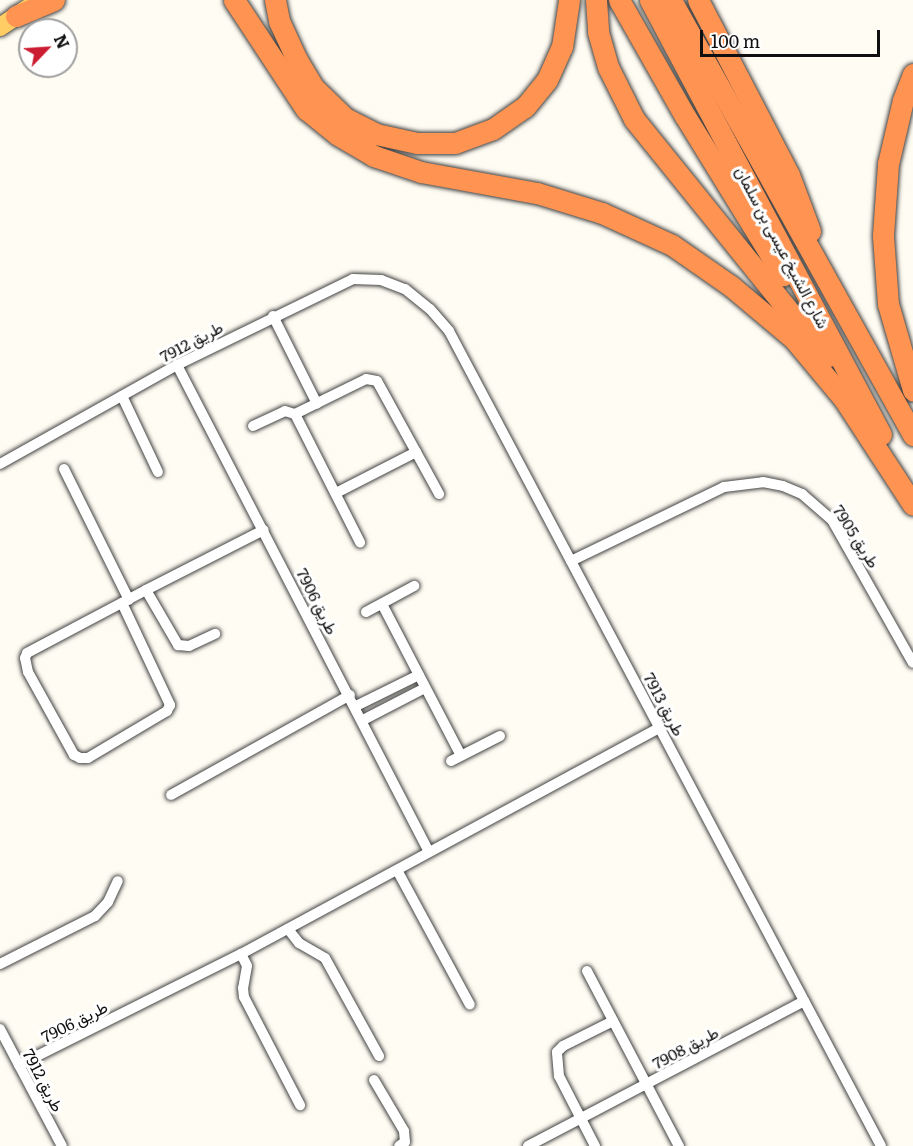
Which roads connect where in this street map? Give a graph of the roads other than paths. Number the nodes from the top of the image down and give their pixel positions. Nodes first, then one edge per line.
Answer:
1 (41, 0) edge
2 (54, 0) edge
3 (234, 0) edge
4 (275, 0) edge
5 (569, 0) edge
6 (596, 0) edge
7 (619, 0) edge
8 (650, 0) edge
9 (671, 0) edge
10 (698, 0) edge
11 (8, 22) edge
12 (913, 74) edge
13 (405, 290) joint
14 (836, 300) junction
15 (273, 316) junction
16 (177, 365) junction
17 (913, 390) edge
18 (860, 394) junction
19 (122, 396) junction
20 (318, 404) junction
21 (296, 414) junction
22 (253, 426) dead end
23 (879, 430) junction
24 (913, 435) edge
25 (416, 452) junction
26 (0, 464) edge
27 (64, 469) dead end
28 (158, 472) dead end
29 (336, 493) junction
30 (439, 494) dead end
31 (913, 495) edge
32 (913, 505) edge
33 (264, 530) junction
34 (360, 542) dead end
35 (571, 561) junction
36 (414, 586) dead end
37 (146, 590) junction
38 (125, 602) junction
39 (382, 604) junction
40 (366, 612) dead end
41 (215, 634) dead end
42 (913, 663) edge
43 (419, 675) junction
44 (425, 688) junction
45 (350, 695) junction
46 (356, 706) junction
47 (363, 720) junction
48 (660, 727) junction
49 (500, 736) dead end
50 (171, 795) dead end
51 (429, 852) junction
52 (397, 870) junction
53 (118, 881) dead end
54 (288, 929) junction
55 (241, 954) junction
56 (0, 964) edge
57 (587, 971) dead end
58 (804, 1001) junction
59 (470, 1005) dead end
60 (613, 1021) junction
61 (0, 1029) edge
62 (4, 1045) edge
63 (379, 1056) dead end
64 (19, 1065) junction
65 (374, 1080) dead end
66 (646, 1084) junction
67 (300, 1105) dead end
68 (581, 1119) junction
69 (62, 1146) edge
70 (399, 1146) edge
71 (528, 1146) edge
72 (595, 1146) edge
73 (679, 1146) edge
74 (881, 1146) edge

1 - 11 main road
2 - 11 highway
3 - 32 highway
4 - 5 highway
6 - 23 highway
7 - 18 highway
8 - 18 highway, شارع الشيخ عيسى بن سلمان
9 - 14 highway, شارع الشيخ عيسى بن سلمان
10 - 14 highway
12 - 17 highway
13 - 15 street, طريق 7912
13 - 35 street, طريق 7913
14 - 24 highway, شارع الشيخ عيسى بن سلمان
15 - 16 street, طريق 7912
15 - 20 street
16 - 19 street, طريق 7912
16 - 33 street, طريق 7906
18 - 23 highway, شارع الشيخ عيسى بن سلمان
19 - 26 street, طريق 7912
19 - 28 street
20 - 21 street
20 - 25 street
21 - 22 street
21 - 29 street
23 - 31 highway, شارع الشيخ عيسى بن سلمان
25 - 29 street
25 - 30 street
27 - 38 street
29 - 34 street
33 - 37 street
33 - 45 street, طريق 7906
35 - 42 street, طريق 7905
35 - 48 street, طريق 7913
36 - 39 street
37 - 38 street
37 - 41 street
38 - 38 street
39 - 40 street
39 - 43 street
43 - 44 street
43 - 46 street
44 - 47 street
44 - 49 street
45 - 46 street, طريق 7906
45 - 50 street
46 - 47 street, طريق 7906
47 - 51 street, طريق 7906
48 - 51 street, طريق 7906
48 - 58 street, طريق 7913
51 - 52 street, طريق 7906
52 - 54 street, طريق 7906
52 - 59 street
53 - 56 street
54 - 55 street, طريق 7906
54 - 63 street
55 - 64 street, طريق 7906
55 - 67 street
57 - 60 street
58 - 66 street, طريق 7908
58 - 74 street, طريق 7913
60 - 66 street
60 - 68 street
61 - 62 street, طريق 7912
62 - 64 street, طريق 7912
64 - 69 street, طريق 7912
65 - 70 street
66 - 68 street, طريق 7908
66 - 73 street
68 - 71 street, طريق 7908
68 - 72 street

